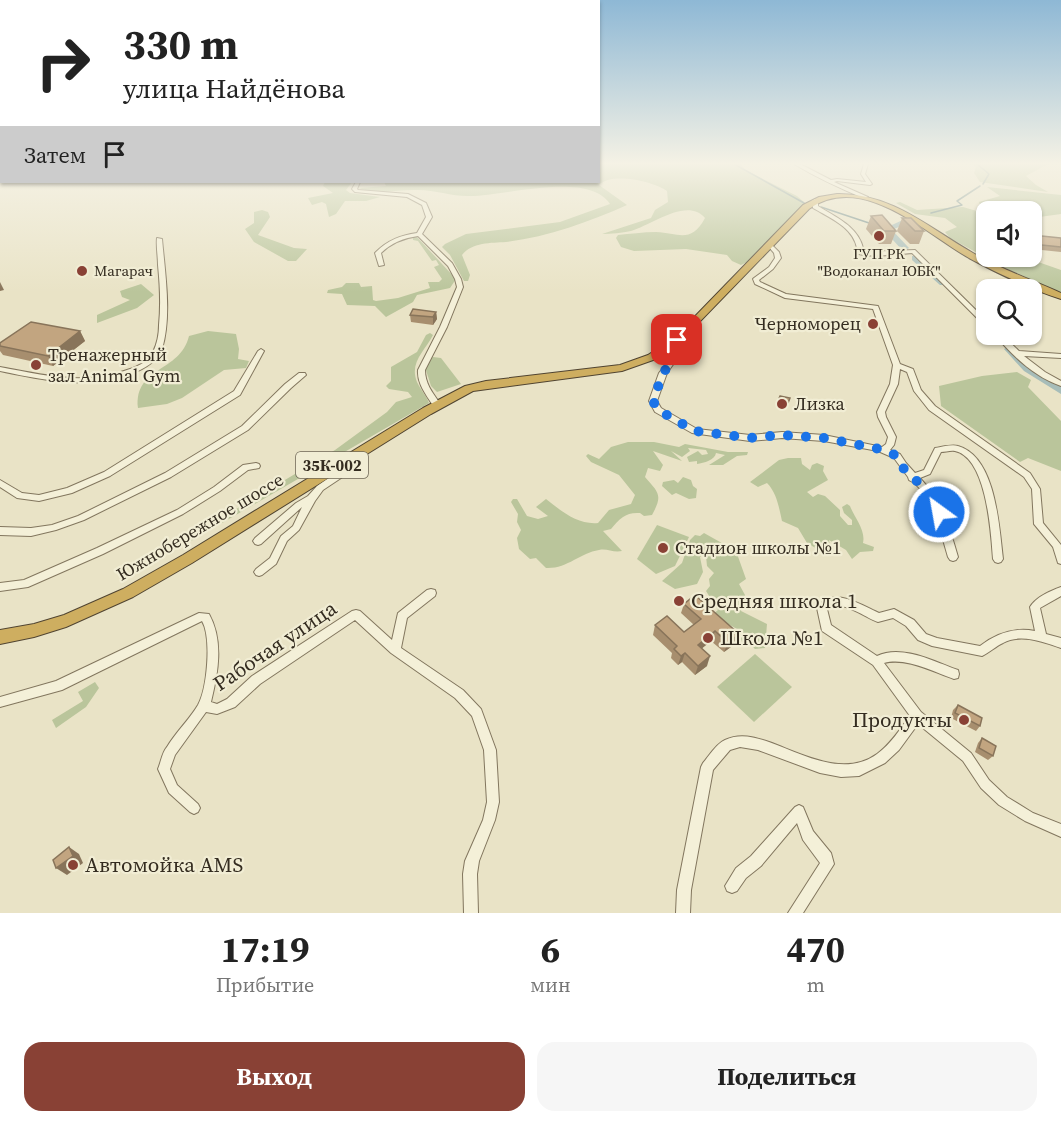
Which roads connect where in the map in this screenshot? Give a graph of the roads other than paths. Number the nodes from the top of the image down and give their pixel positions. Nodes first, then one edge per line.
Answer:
1 (425, 207) edge
2 (808, 207) edge
3 (816, 207) edge
4 (896, 207) edge
5 (896, 207) edge
6 (419, 234) junction
7 (159, 239) dead end
8 (768, 245) junction
9 (381, 265) dead end
10 (1061, 295) edge
11 (976, 314) edge
12 (676, 339) junction
13 (1008, 345) edge
14 (261, 351) dead end
15 (1015, 352) junction
16 (1061, 357) edge
17 (897, 365) junction
18 (0, 369) edge
19 (302, 375) dead end
20 (1061, 384) edge
21 (433, 403) junction
22 (884, 450) junction
23 (345, 462) junction
24 (256, 466) dead end
25 (912, 478) junction
26 (0, 483) edge
27 (312, 497) junction
28 (0, 531) edge
29 (258, 541) dead end
30 (953, 557) dead end
31 (998, 559) dead end
32 (1061, 560) edge
33 (259, 572) dead end
34 (0, 587) edge
35 (1061, 591) edge
36 (431, 594) dead end
37 (0, 635) edge
38 (1041, 636) junction
39 (1061, 643) edge
40 (395, 650) junction
41 (877, 662) junction
42 (954, 674) dead end
43 (0, 702) edge
44 (204, 706) junction
45 (917, 716) junction
46 (194, 808) dead end
47 (1061, 831) edge
48 (732, 886) dead end
49 (471, 913) edge
50 (683, 913) edge
51 (795, 913) edge

1 - 6 street
2 - 8 highway, Южнобережное шоссе
3 - 11 street
4 - 10 highway
5 - 10 highway
6 - 9 street
6 - 21 street
7 - 18 street
8 - 12 highway, Южнобережное шоссе
8 - 17 street
12 - 21 highway, Южнобережное шоссе
12 - 22 street
12 - 23 highway, Южнобережное шоссе
13 - 15 street
14 - 26 street
15 - 16 street
15 - 20 street
17 - 22 street
17 - 32 street
19 - 28 street
21 - 37 highway, Южнобережное шоссе / 35К-002
22 - 25 street
23 - 27 street
23 - 37 highway, Южнобережное шоссе
24 - 34 street
25 - 30 street
25 - 31 street
27 - 29 street
27 - 33 street
35 - 38 street
36 - 40 street
38 - 39 street
38 - 41 street
40 - 44 street, Рабочая улица
40 - 49 street, Рабочая улица
41 - 42 street
41 - 45 street
43 - 44 street, Рабочая улица
44 - 46 street
45 - 47 street
45 - 50 street
48 - 51 street

